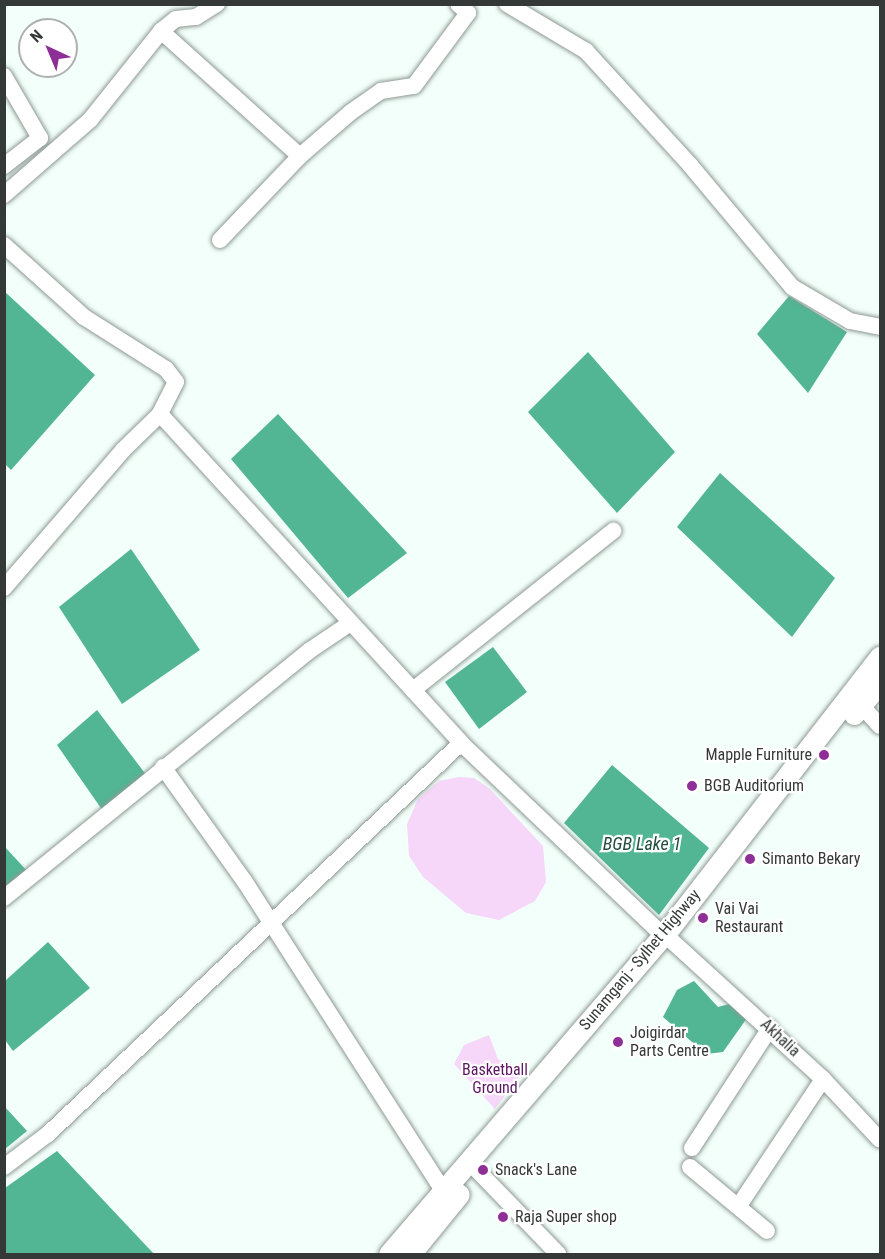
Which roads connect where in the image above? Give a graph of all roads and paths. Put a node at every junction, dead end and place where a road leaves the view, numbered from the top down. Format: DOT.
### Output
graph roads {
  1 [pos="217,4"];
  2 [pos="458,4"];
  3 [pos="507,4"];
  4 [pos="161,32"];
  5 [pos="4,76"];
  6 [pos="300,156"];
  7 [pos="4,166"];
  8 [pos="4,195"];
  9 [pos="220,240"];
  10 [pos="4,245"];
  11 [pos="880,327"];
  12 [pos="160,414"];
  13 [pos="613,531"];
  14 [pos="4,588"];
  15 [pos="349,624"];
  16 [pos="880,657"];
  17 [pos="880,682"];
  18 [pos="412,690"];
  19 [pos="861,705"];
  20 [pos="880,726"];
  21 [pos="461,743"];
  22 [pos="162,767"];
  23 [pos="4,898"];
  24 [pos="270,921"];
  25 [pos="668,939"];
  26 [pos="770,1028"];
  27 [pos="823,1079"];
  28 [pos="880,1140"];
  29 [pos="692,1148"];
  30 [pos="4,1167"];
  31 [pos="690,1167"];
  32 [pos="477,1170"];
  33 [pos="443,1191"];
  34 [pos="740,1204"];
  35 [pos="767,1231"];
  36 [pos="389,1254"];
  37 [pos="410,1254"];
  38 [pos="558,1254"];
  1 -- 4 [label="street"];
  2 -- 6 [label="street"];
  3 -- 11 [label="street"];
  4 -- 6 [label="street"];
  4 -- 8 [label="street"];
  5 -- 7 [label="street"];
  6 -- 9 [label="street"];
  10 -- 12 [label="street"];
  12 -- 14 [label="street"];
  12 -- 15 [label="street, Akhalia"];
  13 -- 18 [label="street"];
  15 -- 18 [label="street, Akhalia"];
  15 -- 22 [label="street"];
  16 -- 25 [label="main road, Sunamganj - Sylhet Highway"];
  17 -- 19 [label="main road, Sunamganj - Sylhet Highway"];
  18 -- 21 [label="street, Akhalia"];
  19 -- 20 [label="street"];
  19 -- 25 [label="main road, Sunamganj - Sylhet Highway"];
  21 -- 24 [label="street"];
  21 -- 25 [label="street, Akhalia"];
  22 -- 23 [label="street"];
  22 -- 24 [label="street"];
  24 -- 30 [label="street"];
  24 -- 33 [label="street"];
  25 -- 26 [label="street, Akhalia"];
  25 -- 32 [label="main road, Sunamganj - Sylhet Highway"];
  25 -- 33 [label="main road, Sunamganj - Sylhet Highway"];
  26 -- 27 [label="street, Akhalia"];
  26 -- 29 [label="street"];
  27 -- 28 [label="street, Akhalia"];
  27 -- 34 [label="street"];
  31 -- 34 [label="street"];
  32 -- 37 [label="main road, Sunamganj - Sylhet Highway"];
  32 -- 38 [label="street"];
  33 -- 36 [label="main road, Sunamganj - Sylhet Highway"];
  34 -- 35 [label="street"];
}
